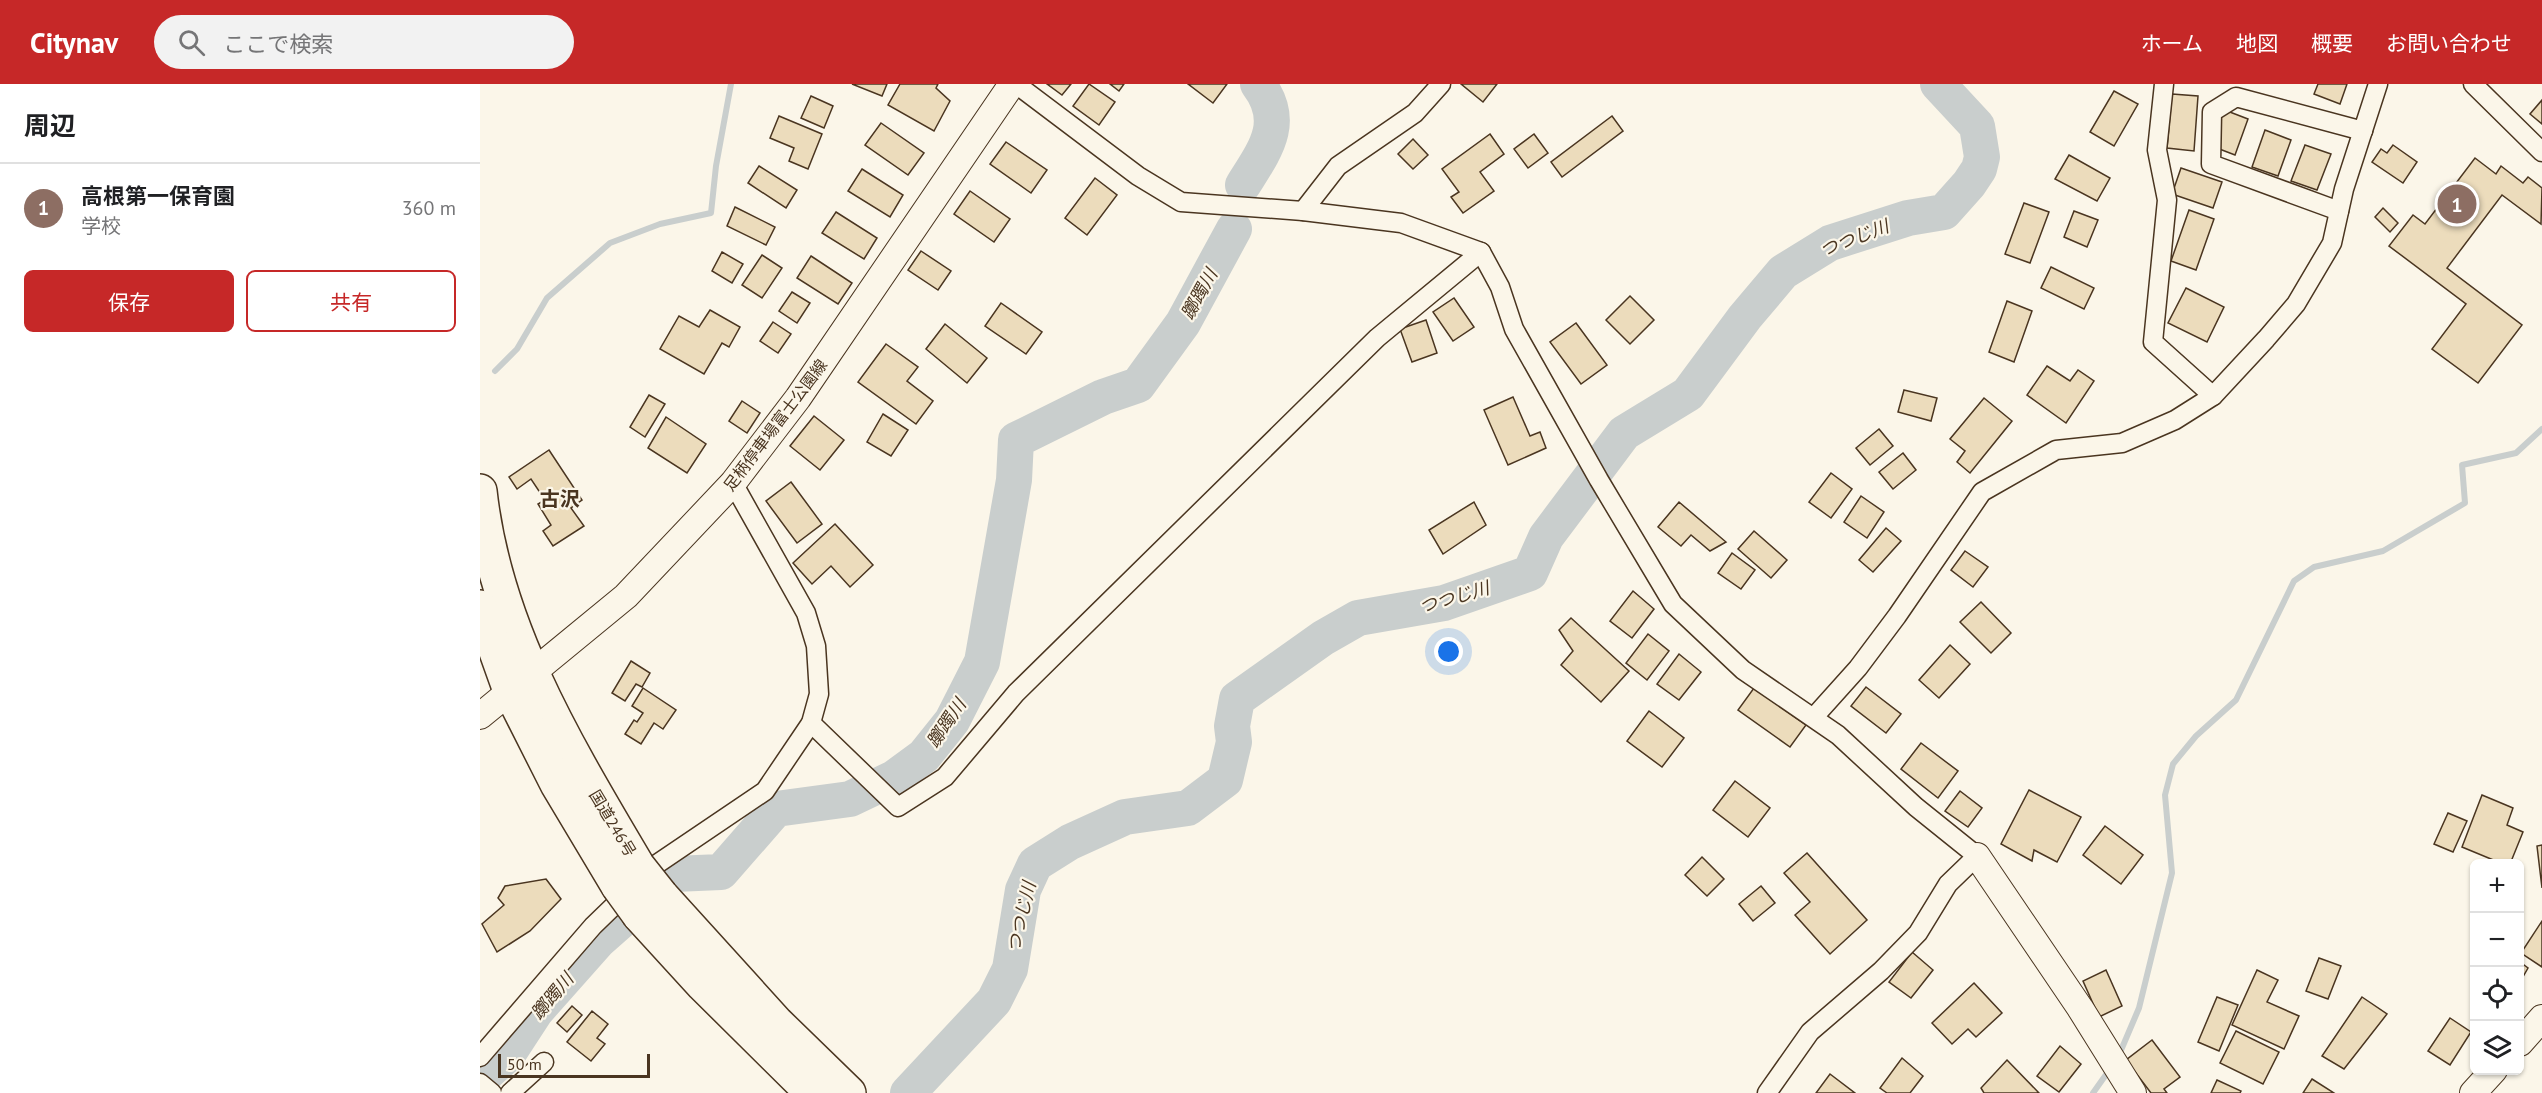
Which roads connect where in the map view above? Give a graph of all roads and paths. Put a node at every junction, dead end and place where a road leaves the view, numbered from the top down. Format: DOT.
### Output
graph roads {
  1 [pos="1014,84"];
  2 [pos="1442,84"];
  3 [pos="2164,84"];
  4 [pos="2378,84"];
  5 [pos="2473,84"];
  6 [pos="2363,131"];
  7 [pos="2542,152"];
  8 [pos="1304,211"];
  9 [pos="2339,211"];
  10 [pos="1481,252"];
  11 [pos="2213,396"];
  12 [pos="733,483"];
  13 [pos="480,491"];
  14 [pos="480,607"];
  15 [pos="521,683"];
  16 [pos="480,716"];
  17 [pos="1814,717"];
  18 [pos="811,723"];
  19 [pos="1977,856"];
  20 [pos="650,905"];
  21 [pos="2542,1018"];
  22 [pos="2524,1038"];
  23 [pos="480,1057"];
  24 [pos="544,1062"];
  25 [pos="2490,1075"];
  26 [pos="480,1083"];
  27 [pos="492,1093"];
  28 [pos="510,1093"];
  29 [pos="812,1093"];
  30 [pos="849,1093"];
  31 [pos="1767,1093"];
  32 [pos="2133,1093"];
  33 [pos="2473,1093"];
  1 -- 8 [label="street"];
  1 -- 12 [label="main road, 足柄停車場富士公園線"];
  2 -- 8 [label="street"];
  3 -- 11 [label="street"];
  4 -- 6 [label="street"];
  5 -- 7 [label="street"];
  6 -- 9 [label="street"];
  6 -- 9 [label="street"];
  8 -- 10 [label="street"];
  9 -- 11 [label="street"];
  10 -- 17 [label="street"];
  10 -- 18 [label="street"];
  11 -- 17 [label="street"];
  12 -- 15 [label="main road, 足柄停車場富士公園線"];
  12 -- 18 [label="street"];
  13 -- 15 [label="highway, 国道246号"];
  14 -- 15 [label="highway, 国道246号"];
  15 -- 16 [label="main road, 足柄停車場富士公園線"];
  15 -- 20 [label="highway, 国道246号, bridge"];
  17 -- 19 [label="street"];
  18 -- 23 [label="street"];
  19 -- 31 [label="street"];
  19 -- 32 [label="main road"];
  20 -- 29 [label="highway, 国道246号"];
  20 -- 30 [label="highway, 国道246号"];
  21 -- 22 [label="main road"];
  24 -- 28 [label="street"];
  25 -- 33 [label="main road"];
  26 -- 27 [label="street"];
}
